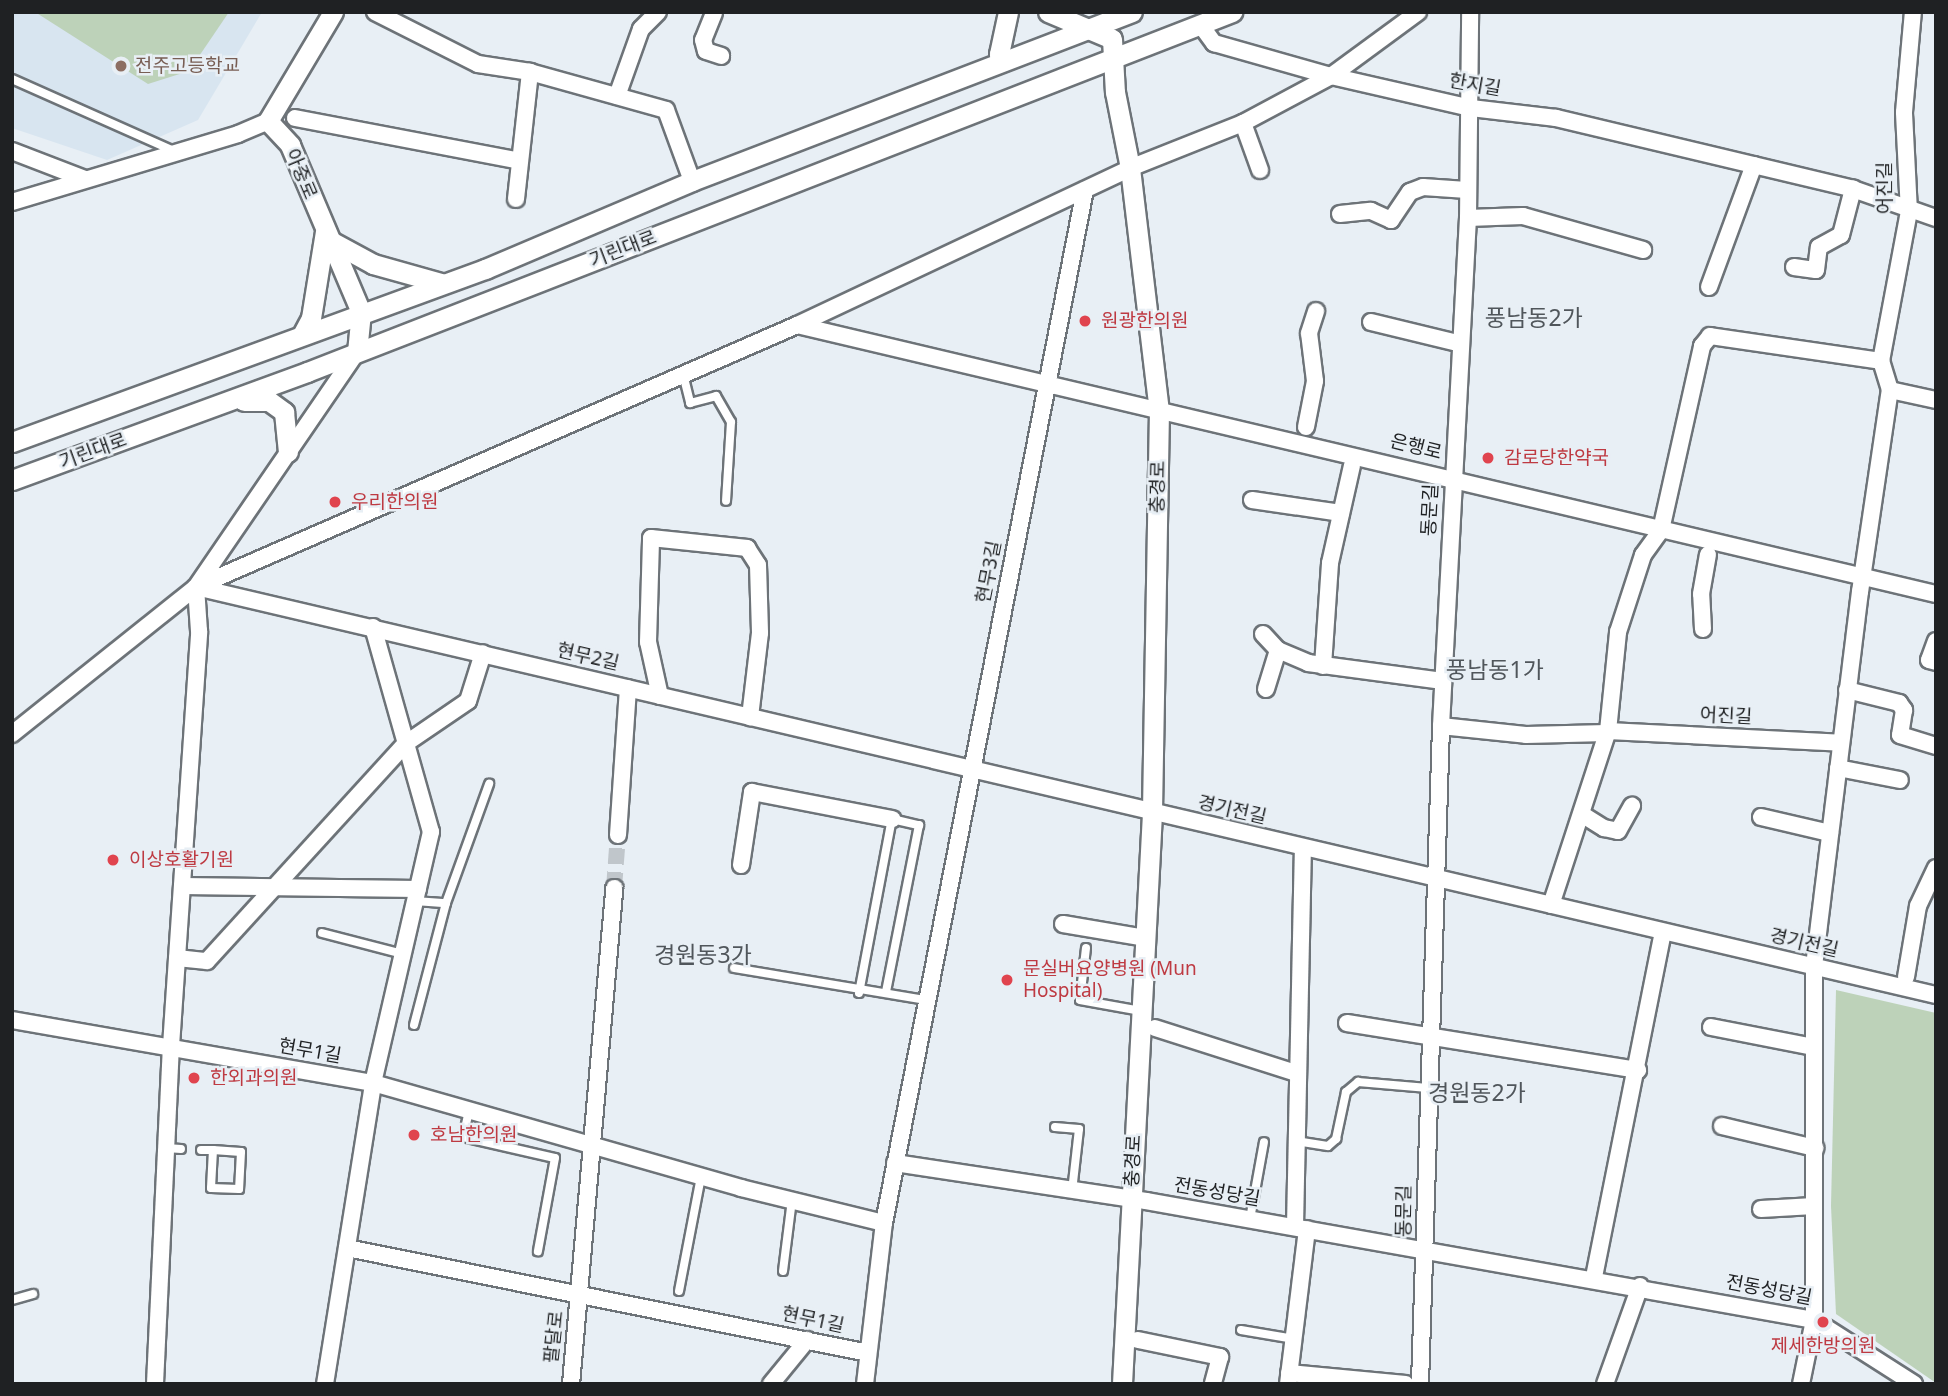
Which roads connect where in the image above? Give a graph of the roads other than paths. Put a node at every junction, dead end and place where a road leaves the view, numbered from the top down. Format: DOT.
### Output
graph roads {
  1 [pos="333,12"];
  2 [pos="375,12"];
  3 [pos="658,12"];
  4 [pos="714,12"];
  5 [pos="1008,12"];
  6 [pos="1048,12"];
  7 [pos="1232,12"];
  8 [pos="1418,12"];
  9 [pos="1470,12"];
  10 [pos="1913,12"];
  11 [pos="1123,14"];
  12 [pos="1199,24"];
  13 [pos="1092,28"];
  14 [pos="1112,38"];
  15 [pos="721,56"];
  16 [pos="1114,58"];
  17 [pos="1003,61"];
  18 [pos="530,72"];
  19 [pos="1331,76"];
  20 [pos="12,79"];
  21 [pos="617,96"];
  22 [pos="1471,108"];
  23 [pos="295,118"];
  24 [pos="268,121"];
  25 [pos="1243,123"];
  26 [pos="12,151"];
  27 [pos="176,152"];
  28 [pos="520,162"];
  29 [pos="1754,165"];
  30 [pos="1130,168"];
  31 [pos="1260,170"];
  32 [pos="85,178"];
  33 [pos="692,181"];
  34 [pos="1853,189"];
  35 [pos="1085,190"];
  36 [pos="1467,190"];
  37 [pos="516,199"];
  38 [pos="12,202"];
  39 [pos="1909,212"];
  40 [pos="1340,214"];
  41 [pos="1468,218"];
  42 [pos="1936,218"];
  43 [pos="327,236"];
  44 [pos="1643,250"];
  45 [pos="1794,267"];
  46 [pos="441,283"];
  47 [pos="1709,286"];
  48 [pos="1316,310"];
  49 [pos="361,312"];
  50 [pos="1371,322"];
  51 [pos="797,325"];
  52 [pos="302,335"];
  53 [pos="1458,342"];
  54 [pos="357,352"];
  55 [pos="1881,361"];
  56 [pos="682,374"];
  57 [pos="1049,383"];
  58 [pos="1890,390"];
  59 [pos="1936,400"];
  60 [pos="229,401"];
  61 [pos="1159,410"];
  62 [pos="1306,427"];
  63 [pos="12,442"];
  64 [pos="288,452"];
  65 [pos="1352,466"];
  66 [pos="1453,477"];
  67 [pos="12,480"];
  68 [pos="726,500"];
  69 [pos="1252,500"];
  70 [pos="1341,513"];
  71 [pos="1661,530"];
  72 [pos="1708,555"];
  73 [pos="1862,577"];
  74 [pos="196,587"];
  75 [pos="1936,594"];
  76 [pos="373,627"];
  77 [pos="1703,629"];
  78 [pos="1263,634"];
  79 [pos="1936,641"];
  80 [pos="1278,650"];
  81 [pos="483,653"];
  82 [pos="1936,662"];
  83 [pos="1323,666"];
  84 [pos="1443,681"];
  85 [pos="628,688"];
  86 [pos="1266,689"];
  87 [pos="1847,690"];
  88 [pos="660,696"];
  89 [pos="750,717"];
  90 [pos="1441,726"];
  91 [pos="1608,732"];
  92 [pos="12,734"];
  93 [pos="1841,743"];
  94 [pos="405,744"];
  95 [pos="1936,746"];
  96 [pos="1838,768"];
  97 [pos="970,770"];
  98 [pos="1900,780"];
  99 [pos="489,784"];
  100 [pos="1632,806"];
  101 [pos="1152,813"];
  102 [pos="1583,815"];
  103 [pos="1761,817"];
  104 [pos="892,819"];
  105 [pos="1830,833"];
  106 [pos="618,835"];
  107 [pos="1303,848"];
  108 [pos="741,865"];
  109 [pos="1936,868"];
  110 [pos="1435,879"];
  111 [pos="182,886"];
  112 [pos="275,887"];
  113 [pos="614,888"];
  114 [pos="416,895"];
  115 [pos="446,903"];
  116 [pos="1551,905"];
  117 [pos="1063,924"];
  118 [pos="1663,932"];
  119 [pos="322,933"];
  120 [pos="1145,939"];
  121 [pos="1086,948"];
  122 [pos="403,954"];
  123 [pos="177,958"];
  124 [pos="1814,967"];
  125 [pos="734,968"];
  126 [pos="1906,977"];
  127 [pos="886,991"];
  128 [pos="859,993"];
  129 [pos="1936,995"];
  130 [pos="925,1000"];
  131 [pos="1141,1011"];
  132 [pos="12,1020"];
  133 [pos="1347,1023"];
  134 [pos="414,1025"];
  135 [pos="1711,1027"];
  136 [pos="1155,1028"];
  137 [pos="1428,1039"];
  138 [pos="171,1046"];
  139 [pos="1814,1047"];
  140 [pos="1638,1070"];
  141 [pos="1296,1073"];
  142 [pos="373,1083"];
  143 [pos="1428,1088"];
  144 [pos="469,1111"];
  145 [pos="1722,1126"];
  146 [pos="1055,1127"];
  147 [pos="1296,1141"];
  148 [pos="1264,1142"];
  149 [pos="595,1148"];
  150 [pos="1815,1148"];
  151 [pos="201,1150"];
  152 [pos="213,1150"];
  153 [pos="895,1163"];
  154 [pos="701,1177"];
  155 [pos="1072,1191"];
  156 [pos="1132,1198"];
  157 [pos="792,1200"];
  158 [pos="1814,1206"];
  159 [pos="1761,1209"];
  160 [pos="1250,1219"];
  161 [pos="884,1223"];
  162 [pos="1301,1227"];
  163 [pos="347,1248"];
  164 [pos="1424,1249"];
  165 [pos="538,1251"];
  166 [pos="783,1271"];
  167 [pos="1594,1277"];
  168 [pos="1640,1286"];
  169 [pos="679,1291"];
  170 [pos="33,1294"];
  171 [pos="580,1295"];
  172 [pos="12,1300"];
  173 [pos="1814,1320"];
  174 [pos="1241,1330"];
  175 [pos="1138,1339"];
  176 [pos="1294,1339"];
  177 [pos="807,1340"];
  178 [pos="868,1353"];
  179 [pos="1289,1378"];
  180 [pos="1903,1383"];
  181 [pos="155,1384"];
  182 [pos="326,1384"];
  183 [pos="571,1384"];
  184 [pos="771,1384"];
  185 [pos="865,1384"];
  186 [pos="1122,1384"];
  187 [pos="1213,1384"];
  188 [pos="1405,1384"];
  189 [pos="1420,1384"];
  190 [pos="1605,1384"];
  191 [pos="1801,1384"];
  1 -- 24 [label="street"];
  2 -- 18 [label="street"];
  3 -- 21 [label="street"];
  4 -- 15 [label="street"];
  5 -- 17 [label="street"];
  6 -- 13 [label="street"];
  7 -- 12 [label="street, 기린대로"];
  8 -- 19 [label="street"];
  9 -- 22 [label="street, 동문길"];
  10 -- 39 [label="street, 어진길"];
  11 -- 13 [label="street, 기린대로"];
  11 -- 14 [label="street"];
  12 -- 16 [label="street, 기린대로"];
  12 -- 19 [label="street, 한지길"];
  13 -- 14 [label="street"];
  13 -- 17 [label="street, 기린대로"];
  14 -- 16 [label="street, 충경로"];
  16 -- 30 [label="street, 충경로"];
  16 -- 54 [label="street, 기린대로"];
  17 -- 33 [label="street, 기린대로"];
  18 -- 21 [label="street"];
  18 -- 28 [label="street"];
  19 -- 22 [label="street, 한지길"];
  19 -- 25 [label="street"];
  20 -- 27 [label="lane"];
  21 -- 33 [label="street"];
  22 -- 29 [label="street, 한지길"];
  22 -- 36 [label="street, 동문길"];
  23 -- 28 [label="street"];
  24 -- 27 [label="street"];
  24 -- 43 [label="street, 아중로"];
  25 -- 30 [label="street"];
  25 -- 31 [label="street"];
  26 -- 32 [label="street"];
  27 -- 32 [label="street"];
  28 -- 37 [label="street"];
  29 -- 34 [label="street, 한지길"];
  29 -- 47 [label="street"];
  30 -- 35 [label="street"];
  30 -- 61 [label="street, 충경로"];
  32 -- 38 [label="street"];
  33 -- 46 [label="street, 기린대로"];
  34 -- 39 [label="street, 한지길"];
  34 -- 45 [label="street"];
  35 -- 51 [label="street"];
  35 -- 57 [label="street, 현무3길"];
  36 -- 40 [label="street"];
  36 -- 41 [label="street, 동문길"];
  39 -- 42 [label="street, 한지길"];
  39 -- 55 [label="street, 어진길"];
  41 -- 44 [label="street"];
  41 -- 53 [label="street, 동문길"];
  43 -- 46 [label="street"];
  43 -- 49 [label="street, 아중로"];
  43 -- 52 [label="street"];
  46 -- 49 [label="street, 기린대로"];
  48 -- 62 [label="street"];
  49 -- 52 [label="street, 기린대로"];
  49 -- 54 [label="street, 아중로"];
  50 -- 53 [label="street"];
  51 -- 56 [label="street"];
  51 -- 57 [label="street"];
  52 -- 63 [label="street, 기린대로"];
  53 -- 66 [label="street, 동문길"];
  54 -- 60 [label="street, 기린대로"];
  54 -- 64 [label="street"];
  55 -- 58 [label="street, 어진길"];
  55 -- 71 [label="street"];
  56 -- 68 [label="lane"];
  56 -- 74 [label="street"];
  57 -- 61 [label="street"];
  57 -- 97 [label="street, 현무3길"];
  58 -- 59 [label="street"];
  58 -- 73 [label="street, 어진길"];
  60 -- 64 [label="street"];
  60 -- 67 [label="street, 기린대로"];
  61 -- 66 [label="street, 은행로"];
  61 -- 101 [label="street, 충경로"];
  64 -- 74 [label="street"];
  65 -- 70 [label="street"];
  66 -- 71 [label="street, 은행로"];
  66 -- 84 [label="street, 동문길"];
  69 -- 70 [label="street"];
  70 -- 83 [label="street"];
  71 -- 73 [label="street, 은행로"];
  71 -- 91 [label="street"];
  72 -- 77 [label="street"];
  73 -- 75 [label="street, 은행로"];
  73 -- 87 [label="street, 어진길"];
  74 -- 76 [label="street, 현무2길"];
  74 -- 92 [label="street"];
  74 -- 111 [label="street"];
  76 -- 81 [label="street, 현무2길"];
  76 -- 94 [label="street"];
  78 -- 80 [label="street"];
  79 -- 82 [label="street"];
  80 -- 83 [label="street"];
  80 -- 86 [label="street"];
  81 -- 85 [label="street, 현무2길"];
  81 -- 94 [label="street"];
  83 -- 84 [label="street"];
  84 -- 90 [label="street, 동문길"];
  85 -- 88 [label="street, 현무2길"];
  85 -- 106 [label="street"];
  87 -- 93 [label="street, 어진길"];
  87 -- 95 [label="street"];
  88 -- 89 [label="street, 현무2길"];
  88 -- 89 [label="street"];
  89 -- 97 [label="street, 현무2길"];
  90 -- 91 [label="street"];
  90 -- 110 [label="street, 동문길"];
  91 -- 93 [label="street, 어진길"];
  91 -- 102 [label="street"];
  93 -- 96 [label="street, 어진길"];
  94 -- 112 [label="street"];
  94 -- 114 [label="street"];
  96 -- 98 [label="street"];
  96 -- 105 [label="street, 어진길"];
  97 -- 101 [label="street, 현무2길"];
  97 -- 130 [label="street"];
  99 -- 115 [label="lane"];
  100 -- 102 [label="street"];
  101 -- 107 [label="street, 경기전길"];
  101 -- 120 [label="street, 충경로"];
  102 -- 116 [label="street"];
  103 -- 105 [label="street"];
  104 -- 108 [label="street"];
  104 -- 127 [label="lane"];
  104 -- 128 [label="lane"];
  105 -- 124 [label="street, 어진길"];
  107 -- 110 [label="street, 경기전길"];
  107 -- 141 [label="street"];
  109 -- 126 [label="street"];
  110 -- 116 [label="street, 경기전길"];
  110 -- 137 [label="street, 동문길"];
  111 -- 112 [label="street"];
  111 -- 123 [label="street"];
  112 -- 114 [label="street"];
  112 -- 123 [label="street"];
  113 -- 149 [label="street"];
  114 -- 115 [label="lane"];
  114 -- 122 [label="street"];
  115 -- 134 [label="lane"];
  116 -- 118 [label="street, 경기전길"];
  117 -- 120 [label="street"];
  118 -- 124 [label="street, 경기전길"];
  118 -- 140 [label="street"];
  119 -- 122 [label="lane"];
  120 -- 131 [label="street, 충경로"];
  121 -- 131 [label="lane"];
  122 -- 142 [label="street"];
  123 -- 138 [label="street"];
  124 -- 129 [label="street, 경기전길"];
  124 -- 139 [label="street, 어진길"];
  125 -- 128 [label="lane"];
  127 -- 128 [label="lane"];
  127 -- 130 [label="lane"];
  130 -- 153 [label="street, 현무1길"];
  131 -- 156 [label="street, 충경로"];
  132 -- 138 [label="street, 현무1길"];
  133 -- 137 [label="street"];
  135 -- 139 [label="street"];
  136 -- 141 [label="street"];
  137 -- 140 [label="street"];
  137 -- 143 [label="street, 동문길"];
  138 -- 142 [label="street, 현무1길"];
  138 -- 181 [label="street"];
  139 -- 150 [label="street, 어진길"];
  140 -- 167 [label="street"];
  141 -- 147 [label="street"];
  142 -- 144 [label="street, 현무1길"];
  142 -- 163 [label="street"];
  143 -- 147 [label="lane"];
  143 -- 164 [label="street, 동문길"];
  144 -- 149 [label="street, 현무1길"];
  144 -- 165 [label="lane"];
  145 -- 150 [label="street"];
  146 -- 155 [label="lane"];
  147 -- 162 [label="street"];
  148 -- 160 [label="lane"];
  149 -- 154 [label="street, 현무1길"];
  149 -- 171 [label="street"];
  150 -- 158 [label="street, 어진길"];
  151 -- 152 [label="lane"];
  152 -- 152 [label="lane"];
  153 -- 155 [label="street"];
  153 -- 161 [label="street, 현무1길"];
  154 -- 157 [label="street, 현무1길"];
  154 -- 169 [label="lane"];
  155 -- 156 [label="street"];
  156 -- 160 [label="street, 전동성당길"];
  156 -- 186 [label="street, 충경로"];
  157 -- 161 [label="street, 현무1길"];
  157 -- 166 [label="lane"];
  158 -- 159 [label="street"];
  158 -- 173 [label="street, 어진길"];
  160 -- 162 [label="street, 전동성당길"];
  161 -- 178 [label="street, 현무1길"];
  162 -- 164 [label="street, 전동성당길"];
  162 -- 176 [label="street"];
  163 -- 171 [label="street, 현무1길"];
  163 -- 182 [label="street"];
  164 -- 167 [label="street, 전동성당길"];
  164 -- 189 [label="street, 동문길"];
  167 -- 168 [label="street, 전동성당길"];
  168 -- 173 [label="street, 전동성당길"];
  168 -- 190 [label="street"];
  170 -- 172 [label="lane"];
  171 -- 177 [label="street, 현무1길"];
  171 -- 183 [label="street, 팔달로"];
  173 -- 180 [label="street, 전동성당길"];
  173 -- 191 [label="street, 어진길"];
  174 -- 176 [label="lane"];
  175 -- 187 [label="street"];
  176 -- 179 [label="street"];
  177 -- 178 [label="street, 현무1길"];
  177 -- 184 [label="street"];
  178 -- 185 [label="street"];
  179 -- 188 [label="street"];
}
